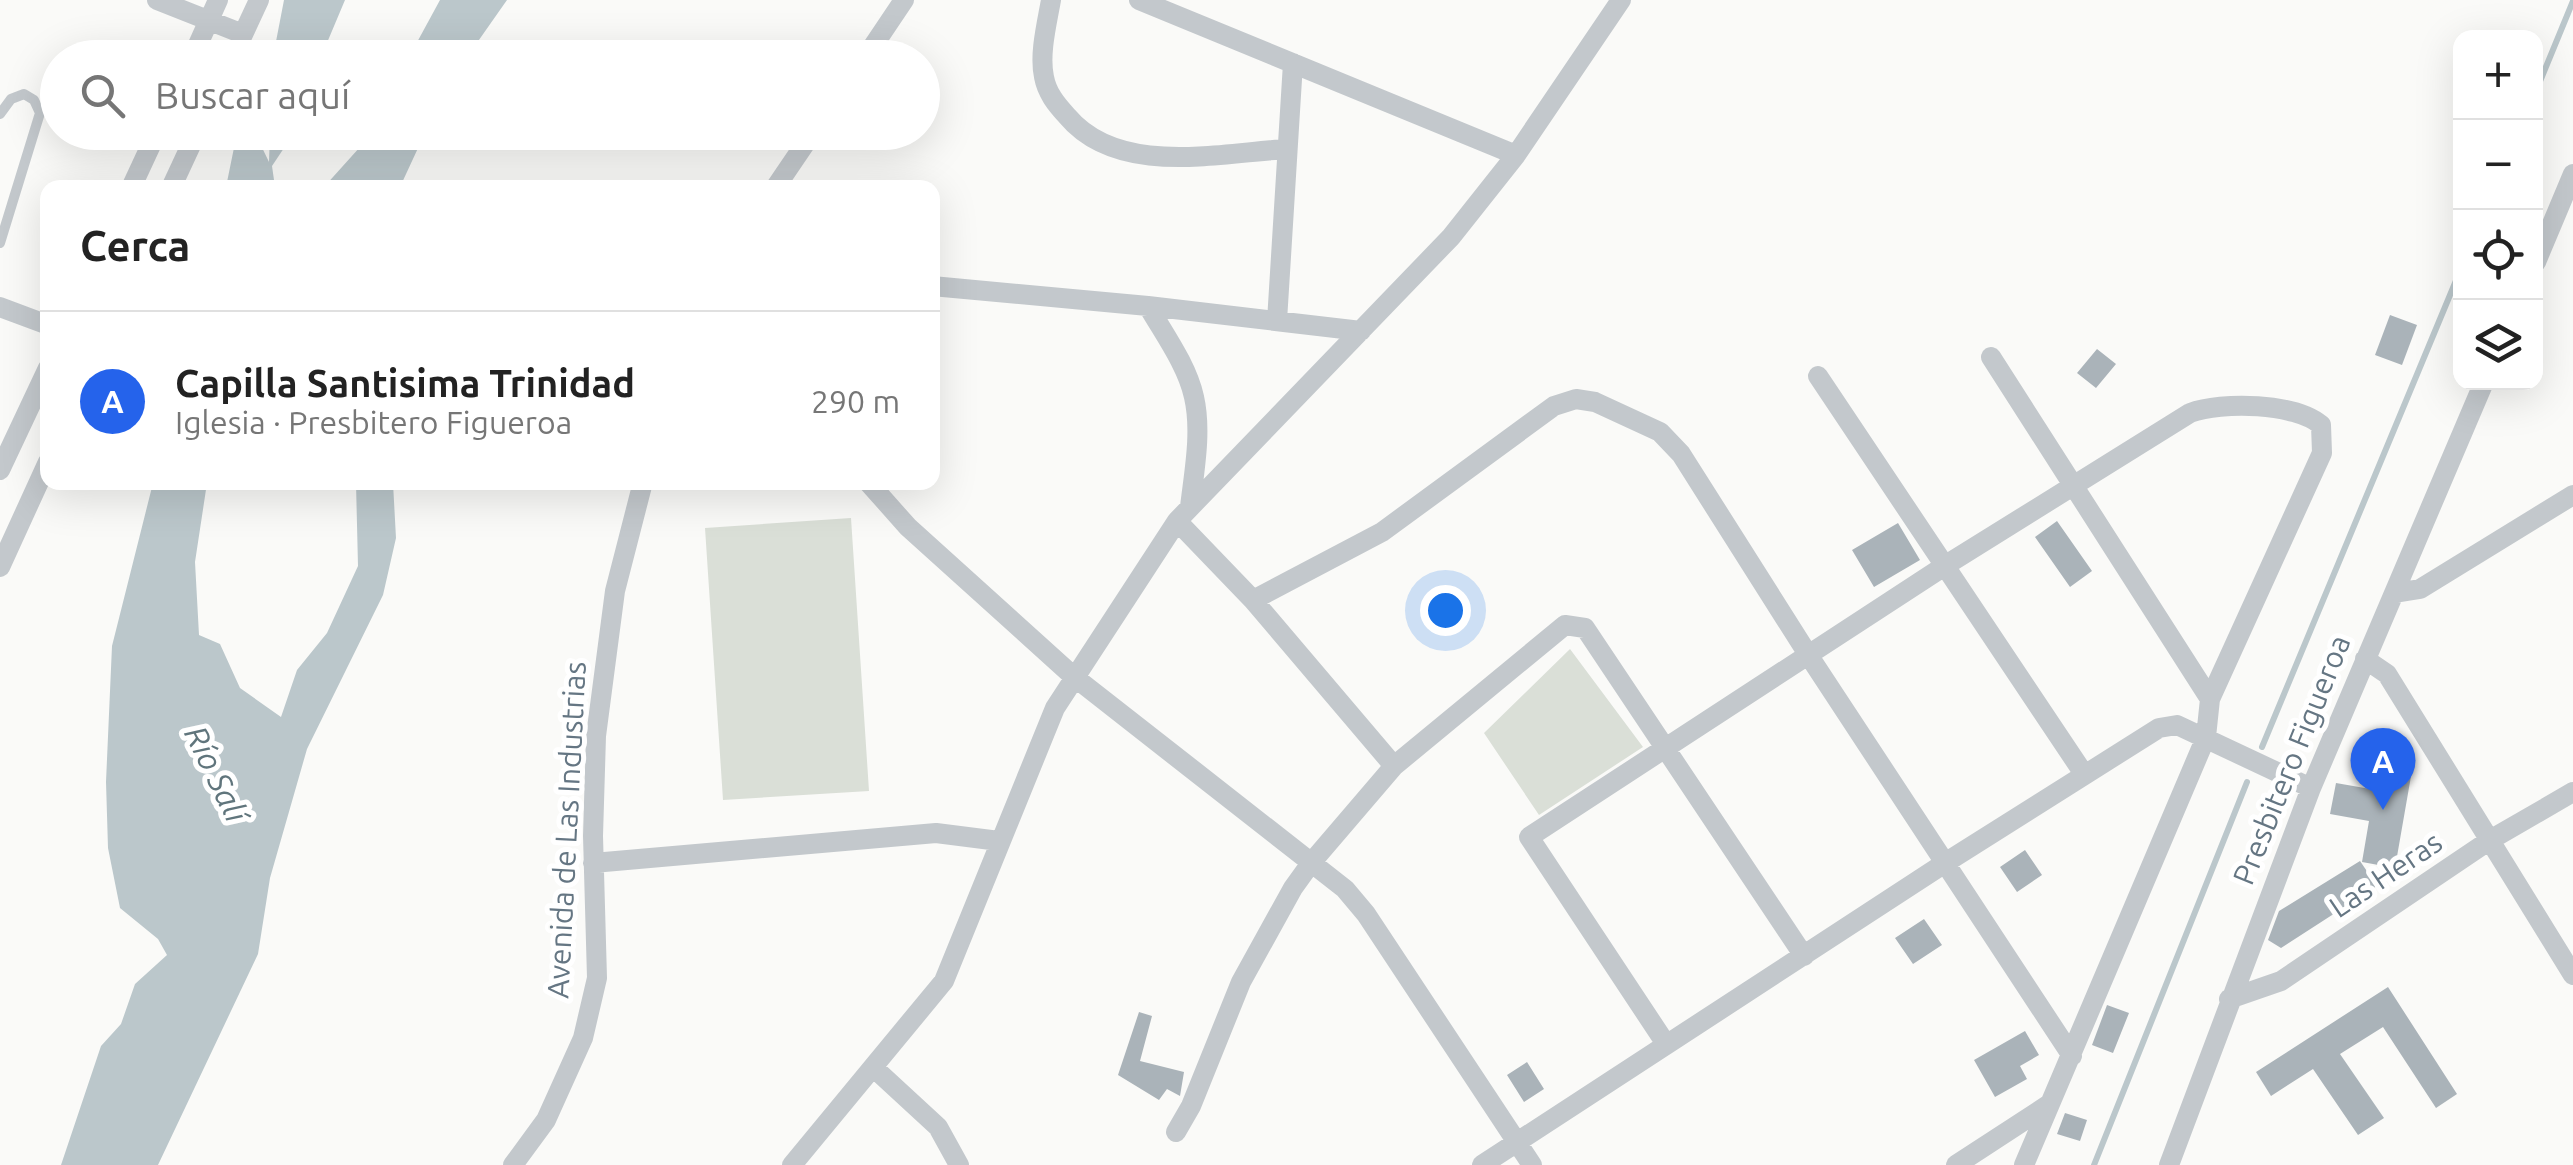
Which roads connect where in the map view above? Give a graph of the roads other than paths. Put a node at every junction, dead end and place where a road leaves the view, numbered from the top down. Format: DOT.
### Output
graph roads {
  1 [pos="157,0"];
  2 [pos="218,0"];
  3 [pos="259,0"];
  4 [pos="904,0"];
  5 [pos="1050,0"];
  6 [pos="1139,0"];
  7 [pos="1621,0"];
  8 [pos="208,22"];
  9 [pos="243,34"];
  10 [pos="200,40"];
  11 [pos="240,40"];
  12 [pos="877,40"];
  13 [pos="1293,63"];
  14 [pos="0,114"];
  15 [pos="1288,148"];
  16 [pos="149,150"];
  17 [pos="189,150"];
  18 [pos="801,150"];
  19 [pos="1516,155"];
  20 [pos="2573,174"];
  21 [pos="135,180"];
  22 [pos="176,180"];
  23 [pos="781,180"];
  24 [pos="2564,210"];
  25 [pos="0,243"];
  26 [pos="2543,249"];
  27 [pos="940,287"];
  28 [pos="1148,306"];
  29 [pos="0,307"];
  30 [pos="1276,320"];
  31 [pos="40,322"];
  32 [pos="1362,331"];
  33 [pos="1991,357"];
  34 [pos="1818,376"];
  35 [pos="40,385"];
  36 [pos="2481,390"];
  37 [pos="0,470"];
  38 [pos="40,480"];
  39 [pos="2072,487"];
  40 [pos="641,490"];
  41 [pos="875,490"];
  42 [pos="2573,496"];
  43 [pos="1183,514"];
  44 [pos="1946,565"];
  45 [pos="0,567"];
  46 [pos="2394,593"];
  47 [pos="1253,600"];
  48 [pos="1809,656"];
  49 [pos="2365,659"];
  50 [pos="1073,676"];
  51 [pos="2210,699"];
  52 [pos="2206,737"];
  53 [pos="1665,749"];
  54 [pos="1394,766"];
  55 [pos="2084,774"];
  56 [pos="2310,788"];
  57 [pos="2573,792"];
  58 [pos="999,840"];
  59 [pos="2490,840"];
  60 [pos="594,862"];
  61 [pos="1312,863"];
  62 [pos="1946,863"];
  63 [pos="1804,956"];
  64 [pos="2573,975"];
  65 [pos="2229,999"];
  66 [pos="1666,1044"];
  67 [pos="2072,1056"];
  68 [pos="874,1068"];
  69 [pos="2048,1106"];
  70 [pos="1176,1132"];
  71 [pos="1518,1142"];
  72 [pos="513,1165"];
  73 [pos="792,1165"];
  74 [pos="959,1165"];
  75 [pos="1482,1165"];
  76 [pos="1532,1165"];
  77 [pos="1956,1165"];
  78 [pos="2024,1165"];
  79 [pos="2169,1165"];
  1 -- 8 [label="street"];
  2 -- 8 [label="street"];
  3 -- 9 [label="street"];
  4 -- 12 [label="street"];
  5 -- 15 [label="street"];
  6 -- 13 [label="street"];
  7 -- 19 [label="street"];
  8 -- 9 [label="street"];
  8 -- 10 [label="street"];
  9 -- 11 [label="street"];
  13 -- 15 [label="street"];
  13 -- 19 [label="street"];
  14 -- 25 [label="lane"];
  15 -- 30 [label="street"];
  16 -- 21 [label="street"];
  17 -- 22 [label="street"];
  18 -- 23 [label="street"];
  19 -- 32 [label="street"];
  20 -- 24 [label="street"];
  24 -- 26 [label="street"];
  27 -- 28 [label="street"];
  28 -- 30 [label="street"];
  28 -- 43 [label="street"];
  29 -- 31 [label="street"];
  30 -- 32 [label="street"];
  32 -- 43 [label="street"];
  33 -- 39 [label="street"];
  34 -- 44 [label="street"];
  35 -- 37 [label="street"];
  36 -- 46 [label="street, Presbitero Figueroa"];
  38 -- 45 [label="street"];
  39 -- 44 [label="street"];
  39 -- 51 [label="street"];
  39 -- 51 [label="street"];
  40 -- 60 [label="street, Avenida de Las Industrias"];
  41 -- 50 [label="street"];
  42 -- 46 [label="street"];
  43 -- 47 [label="street"];
  43 -- 50 [label="street"];
  44 -- 48 [label="street"];
  44 -- 55 [label="street"];
  46 -- 49 [label="street, Presbitero Figueroa"];
  47 -- 48 [label="street"];
  47 -- 54 [label="street"];
  48 -- 53 [label="street"];
  48 -- 62 [label="street"];
  49 -- 56 [label="street, Presbitero Figueroa"];
  49 -- 59 [label="street"];
  50 -- 58 [label="street"];
  50 -- 61 [label="street"];
  51 -- 52 [label="street"];
  52 -- 55 [label="street"];
  52 -- 56 [label="street"];
  52 -- 67 [label="street"];
  53 -- 54 [label="street"];
  53 -- 63 [label="street"];
  53 -- 66 [label="street"];
  54 -- 61 [label="street"];
  55 -- 62 [label="street"];
  56 -- 65 [label="street, Presbitero Figueroa"];
  57 -- 59 [label="street, Las Heras"];
  58 -- 60 [label="street"];
  58 -- 68 [label="street"];
  59 -- 64 [label="street"];
  59 -- 65 [label="street, Las Heras"];
  60 -- 72 [label="street, Avenida de Las Industrias"];
  61 -- 70 [label="street"];
  61 -- 71 [label="street"];
  62 -- 63 [label="street"];
  62 -- 67 [label="street"];
  63 -- 66 [label="street"];
  65 -- 79 [label="street, Presbitero Figueroa"];
  66 -- 71 [label="street"];
  67 -- 69 [label="street"];
  68 -- 73 [label="street"];
  68 -- 74 [label="street"];
  69 -- 77 [label="street"];
  69 -- 78 [label="street"];
  71 -- 75 [label="street"];
  71 -- 76 [label="street"];
}
